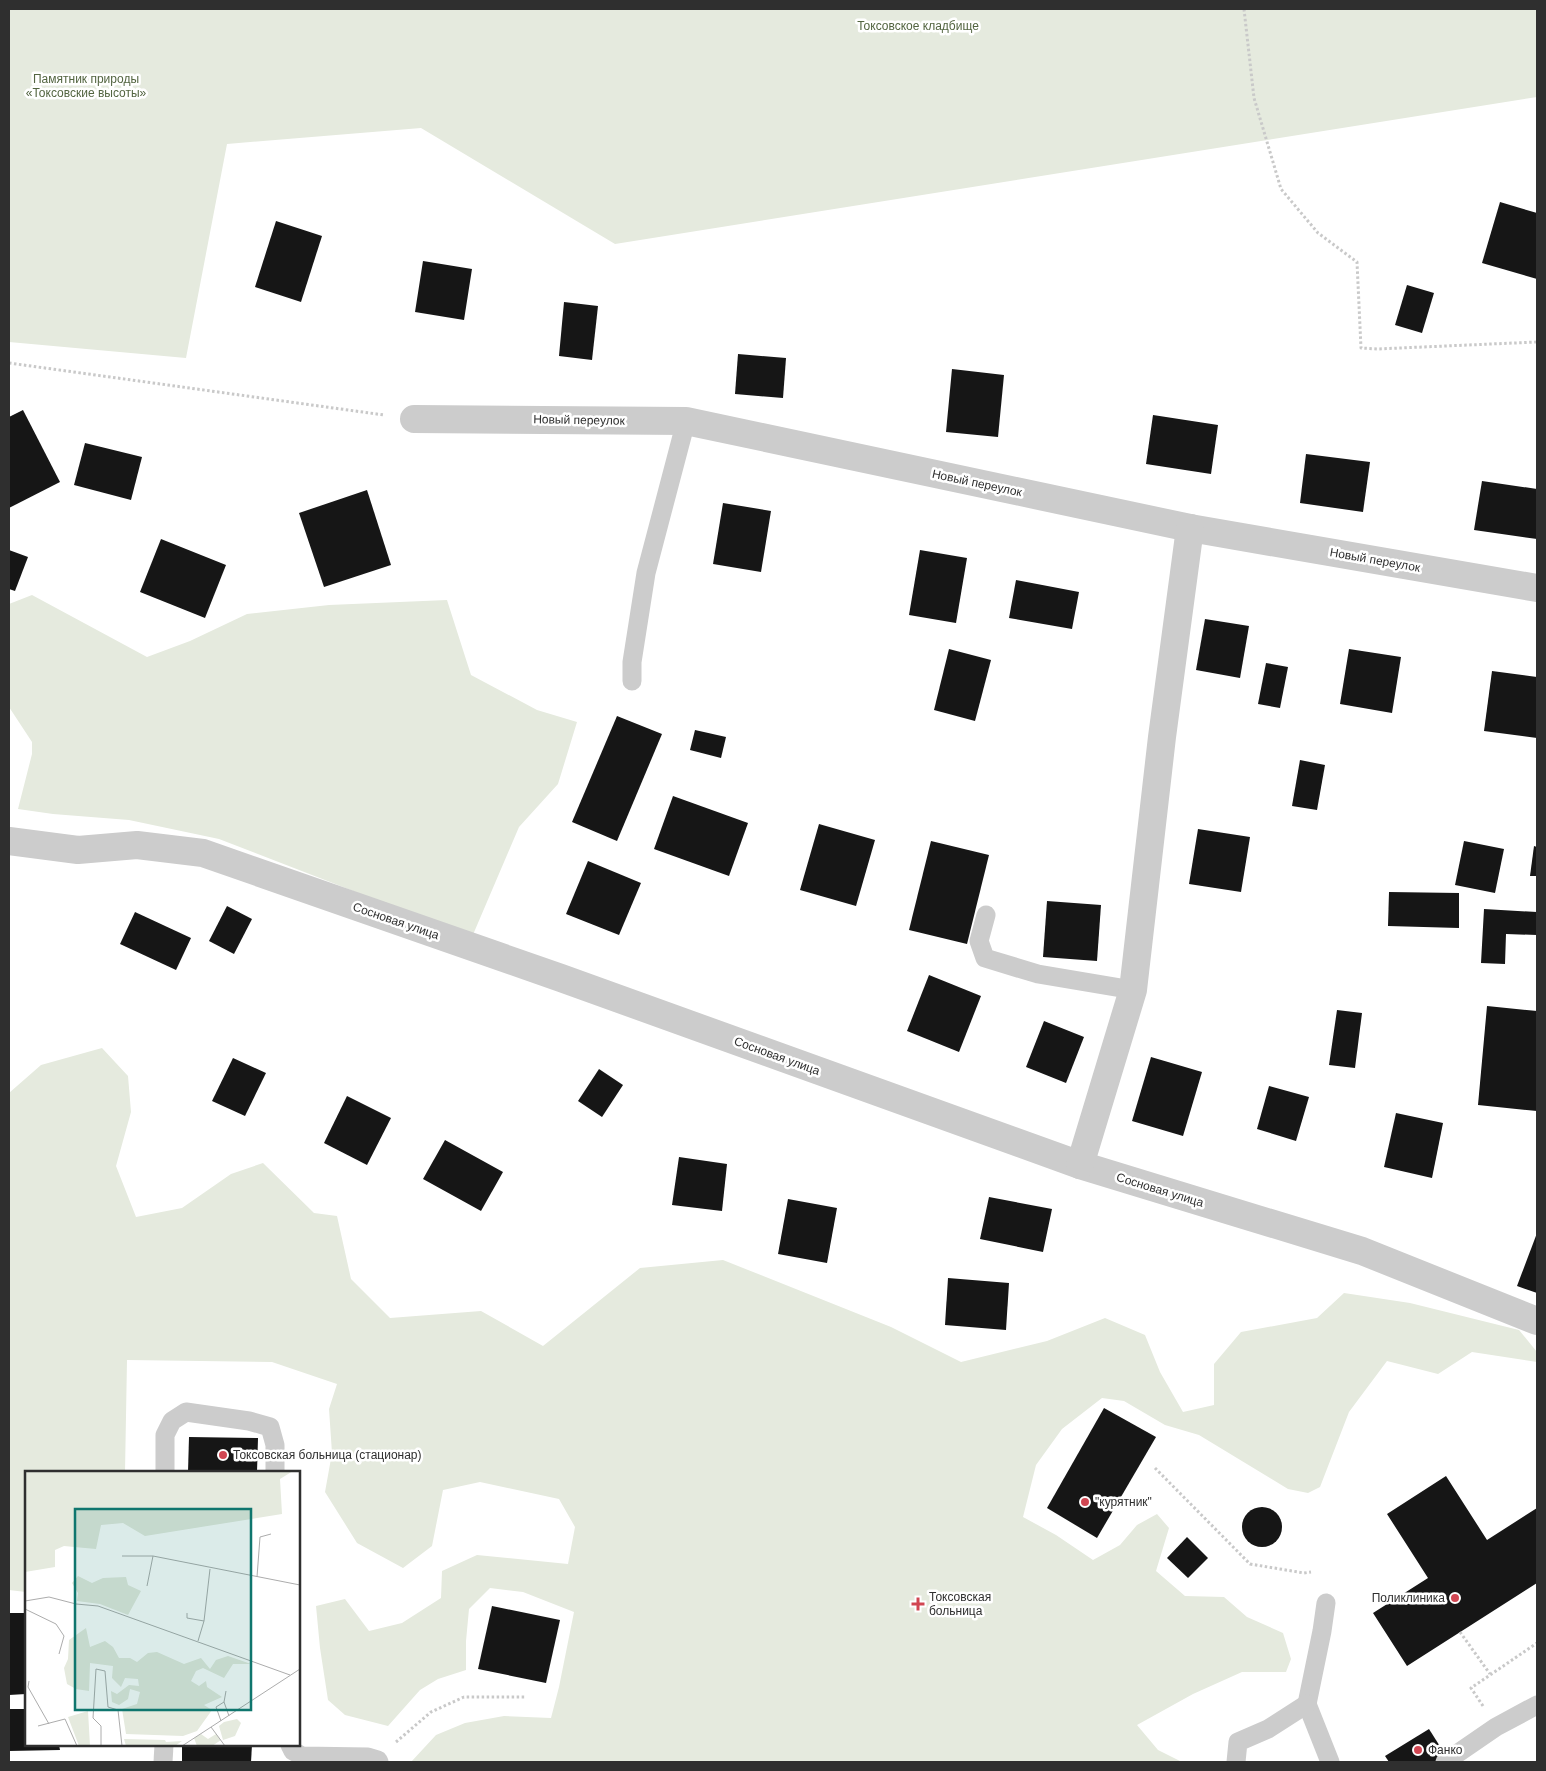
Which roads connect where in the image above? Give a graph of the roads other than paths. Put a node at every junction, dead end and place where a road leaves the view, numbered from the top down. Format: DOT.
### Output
graph roads {
  1 [pos="414,419"];
  2 [pos="686,422"];
  3 [pos="1190,528"];
  4 [pos="1537,588"];
  5 [pos="632,681"];
  6 [pos="9,841"];
  7 [pos="986,915"];
  8 [pos="1133,990"];
  9 [pos="1080,1165"];
  10 [pos="1537,1321"];
  11 [pos="165,1471"];
  12 [pos="276,1471"];
  13 [pos="1326,1603"];
  14 [pos="1307,1704"];
  15 [pos="1537,1705"];
  16 [pos="164,1746"];
  17 [pos="291,1746"];
  18 [pos="378,1761"];
  19 [pos="163,1762"];
  20 [pos="1236,1762"];
  21 [pos="1330,1762"];
  22 [pos="1445,1762"];
  1 -- 2 [label="street, Новый переулок"];
  2 -- 3 [label="street, Новый переулок"];
  2 -- 5 [label="lane"];
  3 -- 4 [label="street, Новый переулок"];
  3 -- 8 [label="street"];
  6 -- 9 [label="street, Сосновая улица"];
  7 -- 8 [label="lane"];
  8 -- 9 [label="street"];
  9 -- 10 [label="street, Сосновая улица"];
  11 -- 12 [label="lane"];
  13 -- 14 [label="lane"];
  14 -- 20 [label="lane"];
  14 -- 21 [label="lane"];
  15 -- 22 [label="lane"];
  16 -- 19 [label="lane"];
  17 -- 18 [label="lane"];
}
